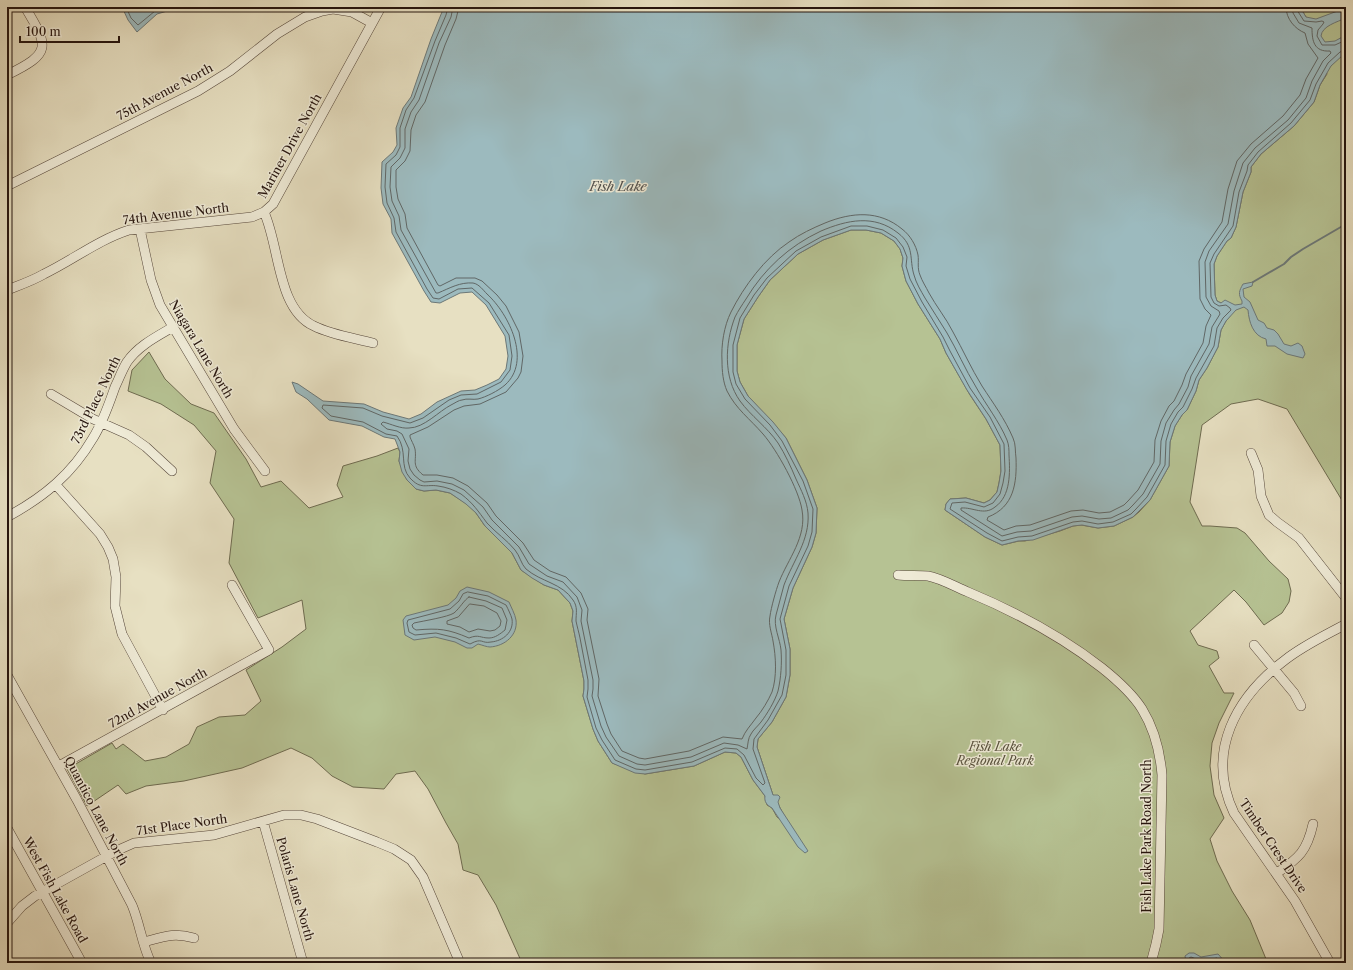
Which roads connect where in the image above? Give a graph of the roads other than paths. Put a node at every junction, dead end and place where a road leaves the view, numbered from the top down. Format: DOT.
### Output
graph roads {
  1 [pos="25,7"];
  2 [pos="381,7"];
  3 [pos="372,23"];
  4 [pos="7,75"];
  5 [pos="7,186"];
  6 [pos="264,212"];
  7 [pos="140,229"];
  8 [pos="7,290"];
  9 [pos="173,327"];
  10 [pos="373,344"];
  11 [pos="51,394"];
  12 [pos="101,422"];
  13 [pos="1251,453"];
  14 [pos="172,471"];
  15 [pos="265,471"];
  16 [pos="56,485"];
  17 [pos="7,517"];
  18 [pos="898,575"];
  19 [pos="232,585"];
  20 [pos="1346,598"];
  21 [pos="1346,624"];
  22 [pos="1254,645"];
  23 [pos="1274,669"];
  24 [pos="7,675"];
  25 [pos="1301,706"];
  26 [pos="162,710"];
  27 [pos="59,766"];
  28 [pos="263,821"];
  29 [pos="1313,824"];
  30 [pos="7,828"];
  31 [pos="107,856"];
  32 [pos="1277,873"];
  33 [pos="42,892"];
  34 [pos="7,923"];
  35 [pos="194,938"];
  36 [pos="144,942"];
  37 [pos="82,963"];
  38 [pos="151,963"];
  39 [pos="303,963"];
  40 [pos="460,963"];
  41 [pos="1151,963"];
  42 [pos="1330,963"];
  1 -- 4 [label="street"];
  2 -- 3 [label="street, Mariner Drive North"];
  3 -- 5 [label="street, 75th Avenue North"];
  3 -- 6 [label="street, Mariner Drive North"];
  6 -- 7 [label="street, 74th Avenue North"];
  6 -- 10 [label="street, Mariner Drive North"];
  7 -- 8 [label="street, 74th Avenue North"];
  7 -- 9 [label="street, Niagara Lane North"];
  9 -- 12 [label="street, 73rd Place North"];
  9 -- 15 [label="street, Niagara Lane North"];
  11 -- 12 [label="street"];
  12 -- 14 [label="street"];
  12 -- 16 [label="street, 73rd Place North"];
  13 -- 20 [label="street"];
  16 -- 17 [label="street, 73rd Place North"];
  16 -- 26 [label="street"];
  18 -- 41 [label="street, Fish Lake Park Road North"];
  19 -- 26 [label="street, 72nd Avenue North"];
  21 -- 23 [label="street, Timber Crest Drive"];
  22 -- 23 [label="street"];
  23 -- 25 [label="street"];
  23 -- 32 [label="street, Timber Crest Drive"];
  24 -- 27 [label="street, Quantico Lane North"];
  26 -- 27 [label="street, 72nd Avenue North"];
  27 -- 31 [label="street, Quantico Lane North"];
  28 -- 31 [label="street, 71st Place North"];
  28 -- 39 [label="street, Polaris Lane North"];
  28 -- 40 [label="street, 71st Place North"];
  29 -- 32 [label="street"];
  30 -- 33 [label="street, West Fish Lake Road"];
  31 -- 33 [label="street, 71st Place North"];
  31 -- 36 [label="street, Quantico Lane North"];
  32 -- 42 [label="street, Timber Crest Drive"];
  33 -- 34 [label="street, 71st Place North"];
  33 -- 37 [label="street, West Fish Lake Road"];
  35 -- 36 [label="street"];
  36 -- 38 [label="street, Quantico Lane North"];
}
